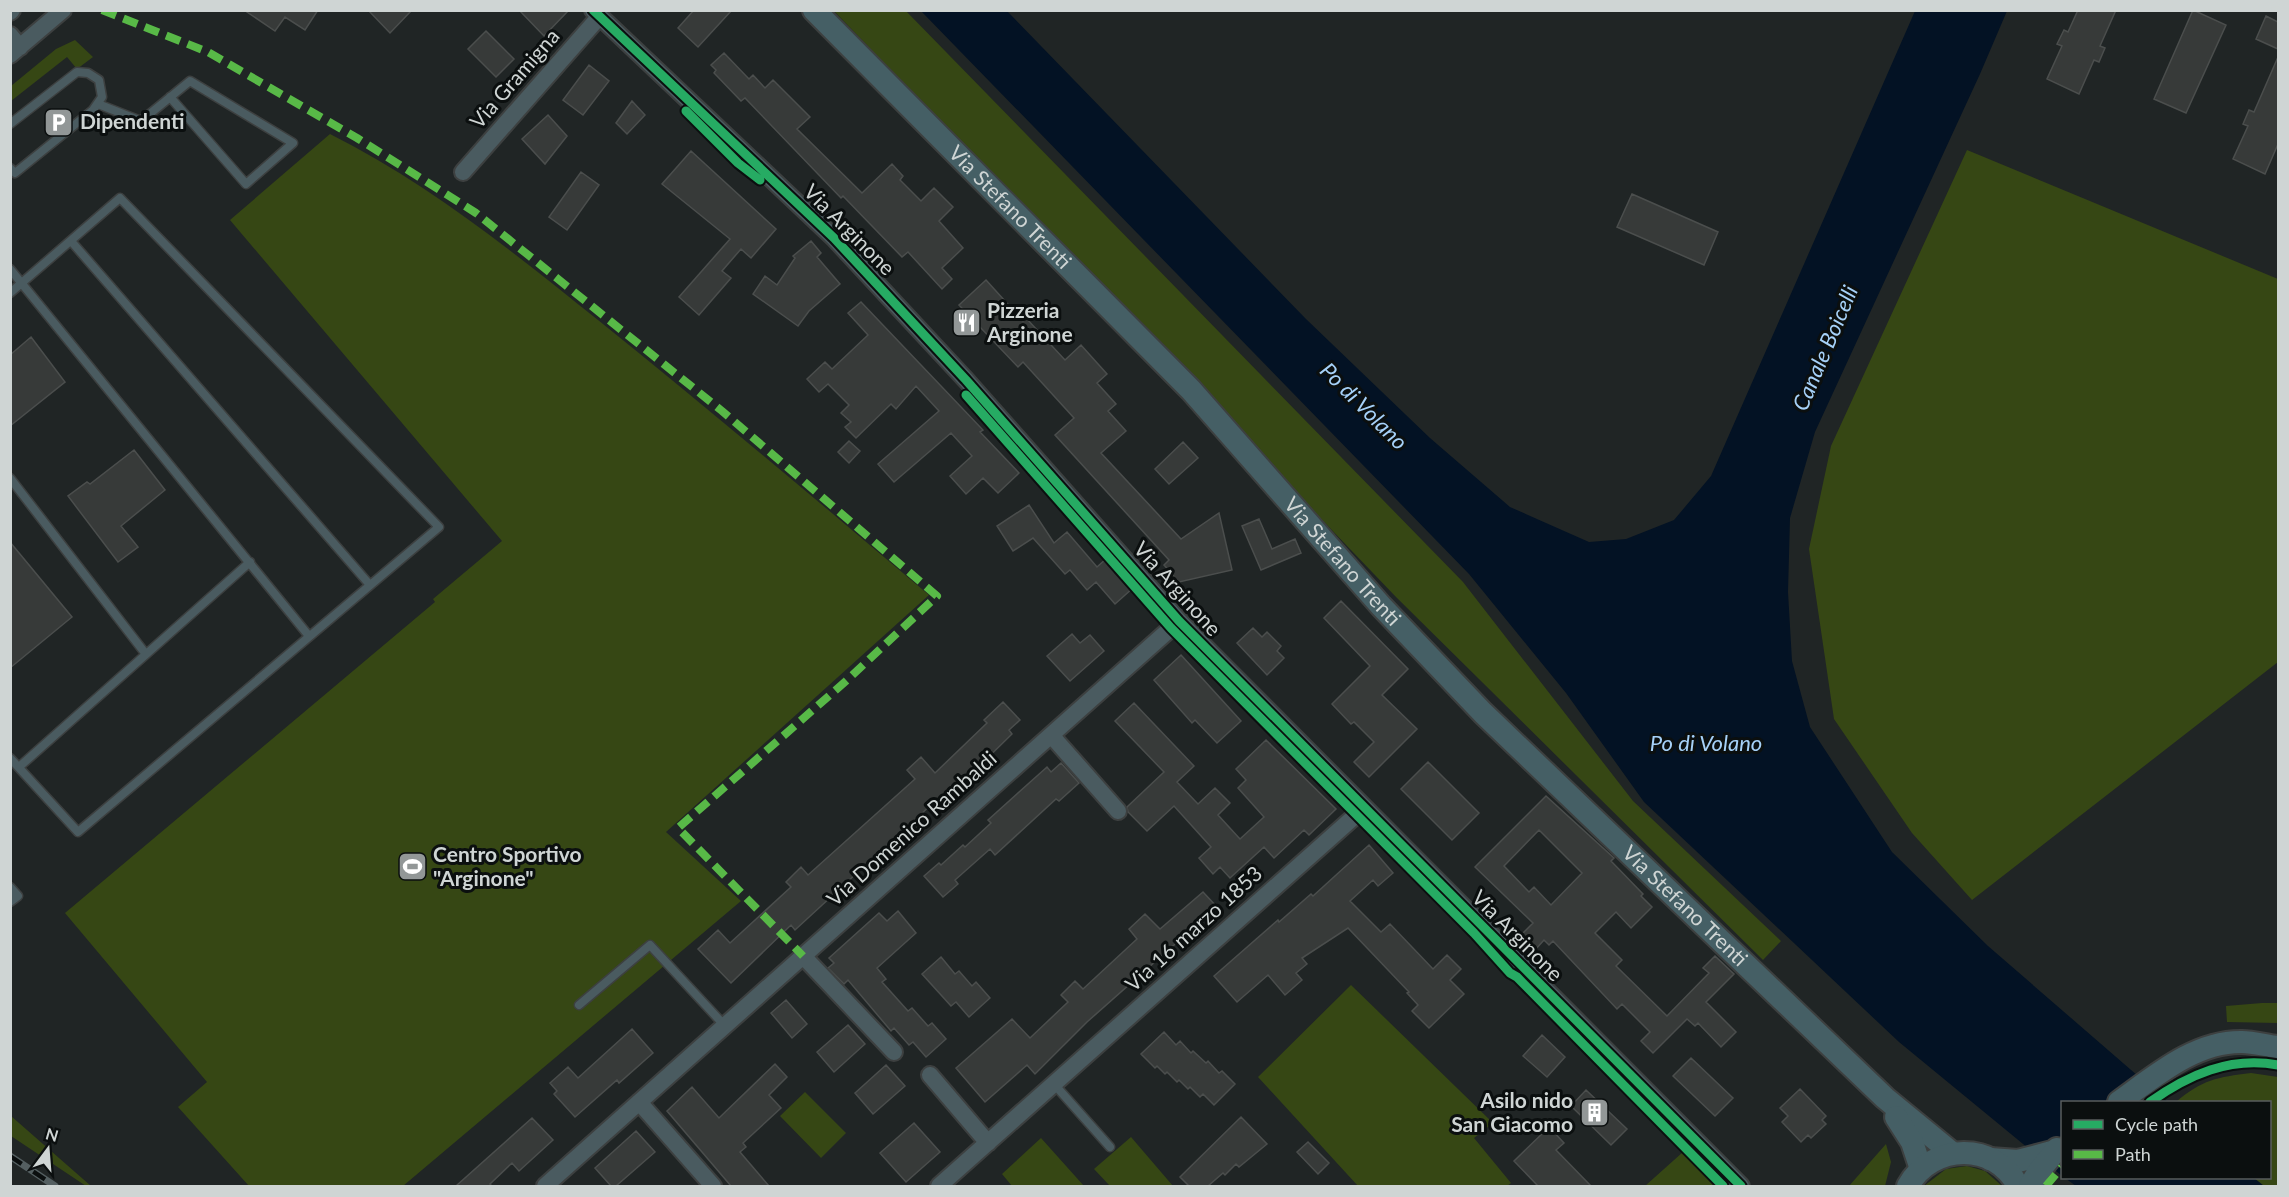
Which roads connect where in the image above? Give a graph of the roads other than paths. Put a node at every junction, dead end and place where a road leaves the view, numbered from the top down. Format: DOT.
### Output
graph roads {
  1 [pos="63,10"];
  2 [pos="814,10"];
  3 [pos="596,14"];
  4 [pos="14,46"];
  5 [pos="170,97"];
  6 [pos="98,104"];
  7 [pos="10,124"];
  8 [pos="10,168"];
  9 [pos="463,172"];
  10 [pos="71,241"];
  11 [pos="10,269"];
  12 [pos="22,283"];
  13 [pos="10,293"];
  14 [pos="10,478"];
  15 [pos="250,562"];
  16 [pos="370,585"];
  17 [pos="1179,621"];
  18 [pos="309,636"];
  19 [pos="145,653"];
  20 [pos="1051,735"];
  21 [pos="10,758"];
  22 [pos="19,767"];
  23 [pos="1364,808"];
  24 [pos="1118,811"];
  25 [pos="10,887"];
  26 [pos="10,902"];
  27 [pos="803,956"];
  28 [pos="579,1005"];
  29 [pos="724,1026"];
  30 [pos="2278,1047"];
  31 [pos="894,1052"];
  32 [pos="930,1075"];
  33 [pos="1054,1084"];
  34 [pos="1884,1098"];
  35 [pos="2121,1101"];
  36 [pos="639,1102"];
  37 [pos="988,1143"];
  38 [pos="1110,1147"];
  39 [pos="2057,1148"];
  40 [pos="1952,1153"];
  41 [pos="1990,1159"];
  42 [pos="1915,1178"];
  43 [pos="544,1186"];
  44 [pos="713,1186"];
  45 [pos="939,1186"];
  46 [pos="1741,1186"];
  47 [pos="2018,1186"];
  48 [pos="2030,1186"];
  1 -- 4 [label="street"];
  2 -- 34 [label="main road, Via Stefano Trenti"];
  3 -- 9 [label="street, Via Gramigna"];
  3 -- 17 [label="street, Via Arginone"];
  5 -- 5 [label="lane"];
  5 -- 6 [label="lane"];
  6 -- 7 [label="lane"];
  6 -- 8 [label="lane"];
  10 -- 12 [label="lane"];
  10 -- 16 [label="lane"];
  10 -- 16 [label="lane"];
  11 -- 12 [label="lane"];
  12 -- 13 [label="lane"];
  12 -- 15 [label="lane"];
  14 -- 19 [label="lane"];
  15 -- 18 [label="lane"];
  15 -- 19 [label="lane"];
  16 -- 18 [label="lane"];
  17 -- 20 [label="street, Via Domenico Rambaldi"];
  17 -- 23 [label="street, Via Arginone"];
  18 -- 22 [label="lane"];
  19 -- 22 [label="lane"];
  20 -- 24 [label="street"];
  20 -- 27 [label="street, Via Domenico Rambaldi"];
  21 -- 22 [label="lane"];
  23 -- 33 [label="street, Via 16 marzo 1853"];
  23 -- 46 [label="street, Via Arginone"];
  25 -- 26 [label="lane"];
  27 -- 29 [label="street, Via Domenico Rambaldi"];
  27 -- 31 [label="street"];
  28 -- 29 [label="lane"];
  29 -- 36 [label="street, Via Domenico Rambaldi"];
  30 -- 35 [label="main road"];
  32 -- 37 [label="street"];
  33 -- 37 [label="street, Via 16 marzo 1853"];
  33 -- 38 [label="lane"];
  34 -- 40 [label="main road, Via Stefano Trenti"];
  34 -- 42 [label="main road, Via Stefano Trenti"];
  36 -- 43 [label="street, Via Domenico Rambaldi"];
  36 -- 44 [label="street"];
  37 -- 45 [label="street, Via 16 marzo 1853"];
  39 -- 41 [label="main road"];
  39 -- 48 [label="main road"];
  40 -- 41 [label="main road"];
  40 -- 42 [label="main road, Via Stefano Trenti"];
  41 -- 47 [label="main road"];
}
